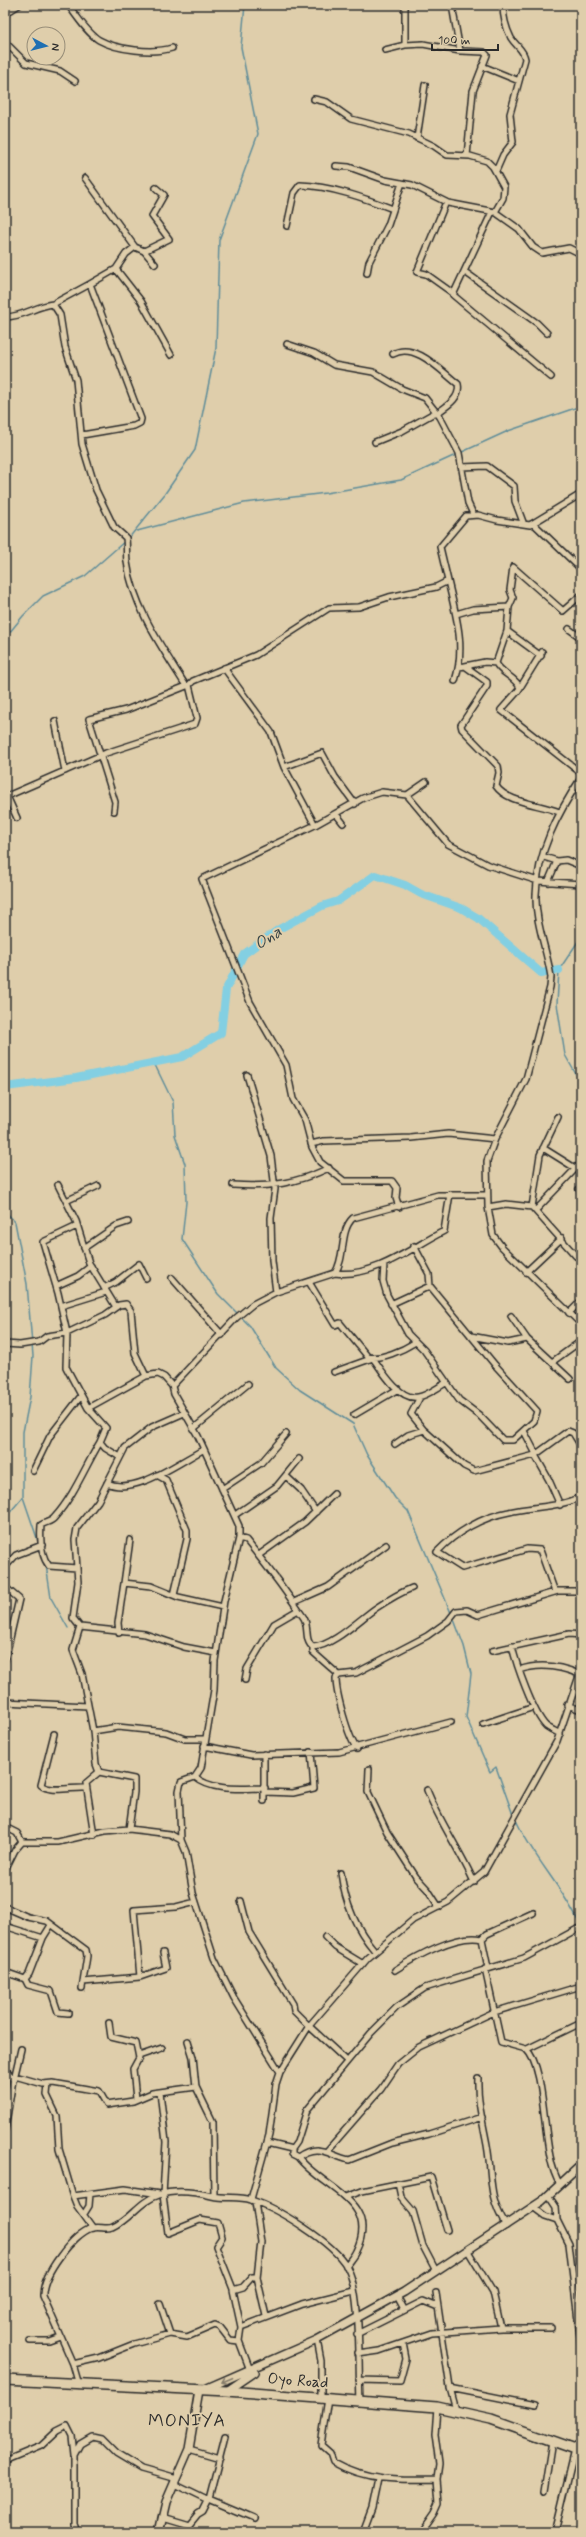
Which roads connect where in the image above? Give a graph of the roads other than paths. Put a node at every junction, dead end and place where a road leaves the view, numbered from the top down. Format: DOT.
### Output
graph roads {
  1 [pos="19,5"];
  2 [pos="68,5"];
  3 [pos="405,5"];
  4 [pos="452,5"];
  5 [pos="510,5"];
  6 [pos="504,6"];
  7 [pos="5,14"];
  8 [pos="5,42"];
  9 [pos="405,45"];
  10 [pos="172,48"];
  11 [pos="385,50"];
  12 [pos="460,51"];
  13 [pos="482,66"];
  14 [pos="75,81"];
  15 [pos="519,81"];
  16 [pos="425,85"];
  17 [pos="314,99"];
  18 [pos="417,138"];
  19 [pos="467,156"];
  20 [pos="336,166"];
  21 [pos="496,171"];
  22 [pos="85,178"];
  23 [pos="402,183"];
  24 [pos="156,188"];
  25 [pos="446,202"];
  26 [pos="393,209"];
  27 [pos="494,212"];
  28 [pos="287,226"];
  29 [pos="135,247"];
  30 [pos="144,251"];
  31 [pos="581,254"];
  32 [pos="155,264"];
  33 [pos="116,269"];
  34 [pos="465,272"];
  35 [pos="368,273"];
  36 [pos="90,284"];
  37 [pos="454,294"];
  38 [pos="53,304"];
  39 [pos="5,317"];
  40 [pos="547,333"];
  41 [pos="286,344"];
  42 [pos="393,354"];
  43 [pos="171,356"];
  44 [pos="551,377"];
  45 [pos="437,412"];
  46 [pos="82,434"];
  47 [pos="375,442"];
  48 [pos="461,467"];
  49 [pos="581,494"];
  50 [pos="473,514"];
  51 [pos="523,522"];
  52 [pos="534,524"];
  53 [pos="581,569"];
  54 [pos="448,581"];
  55 [pos="581,595"];
  56 [pos="509,607"];
  57 [pos="456,614"];
  58 [pos="569,629"];
  59 [pos="506,631"];
  60 [pos="581,650"];
  61 [pos="496,663"];
  62 [pos="465,666"];
  63 [pos="459,667"];
  64 [pos="224,668"];
  65 [pos="454,681"];
  66 [pos="188,685"];
  67 [pos="520,688"];
  68 [pos="55,721"];
  69 [pos="100,756"];
  70 [pos="284,767"];
  71 [pos="65,771"];
  72 [pos="581,773"];
  73 [pos="581,778"];
  74 [pos="426,782"];
  75 [pos="407,795"];
  76 [pos="6,796"];
  77 [pos="355,804"];
  78 [pos="114,811"];
  79 [pos="559,812"];
  80 [pos="336,814"];
  81 [pos="17,818"];
  82 [pos="344,823"];
  83 [pos="315,825"];
  84 [pos="544,857"];
  85 [pos="557,861"];
  86 [pos="581,866"];
  87 [pos="538,880"];
  88 [pos="548,882"];
  89 [pos="581,884"];
  90 [pos="247,1075"];
  91 [pos="558,1117"];
  92 [pos="495,1140"];
  93 [pos="311,1144"];
  94 [pos="543,1148"];
  95 [pos="581,1163"];
  96 [pos="329,1168"];
  97 [pos="575,1168"];
  98 [pos="274,1184"];
  99 [pos="58,1185"];
  100 [pos="233,1185"];
  101 [pos="98,1186"];
  102 [pos="450,1194"];
  103 [pos="487,1195"];
  104 [pos="66,1201"];
  105 [pos="399,1207"];
  106 [pos="488,1207"];
  107 [pos="534,1208"];
  108 [pos="128,1222"];
  109 [pos="77,1226"];
  110 [pos="562,1238"];
  111 [pos="414,1246"];
  112 [pos="84,1248"];
  113 [pos="576,1256"];
  114 [pos="384,1264"];
  115 [pos="91,1266"];
  116 [pos="526,1272"];
  117 [pos="335,1273"];
  118 [pos="146,1278"];
  119 [pos="172,1278"];
  120 [pos="309,1282"];
  121 [pos="56,1286"];
  122 [pos="430,1286"];
  123 [pos="105,1290"];
  124 [pos="276,1292"];
  125 [pos="581,1301"];
  126 [pos="391,1304"];
  127 [pos="61,1306"];
  128 [pos="116,1306"];
  129 [pos="569,1313"];
  130 [pos="511,1316"];
  131 [pos="581,1324"];
  132 [pos="67,1332"];
  133 [pos="222,1335"];
  134 [pos="471,1336"];
  135 [pos="527,1339"];
  136 [pos="581,1341"];
  137 [pos="414,1343"];
  138 [pos="5,1344"];
  139 [pos="373,1358"];
  140 [pos="552,1362"];
  141 [pos="334,1372"];
  142 [pos="146,1376"];
  143 [pos="570,1379"];
  144 [pos="446,1383"];
  145 [pos="248,1384"];
  146 [pos="172,1386"];
  147 [pos="398,1389"];
  148 [pos="81,1396"];
  149 [pos="420,1397"];
  150 [pos="88,1408"];
  151 [pos="184,1413"];
  152 [pos="354,1416"];
  153 [pos="193,1429"];
  154 [pos="423,1429"];
  155 [pos="524,1431"];
  156 [pos="286,1434"];
  157 [pos="100,1442"];
  158 [pos="395,1444"];
  159 [pos="581,1446"];
  160 [pos="203,1450"];
  161 [pos="536,1454"];
  162 [pos="120,1457"];
  163 [pos="299,1459"];
  164 [pos="33,1471"];
  165 [pos="157,1475"];
  166 [pos="286,1476"];
  167 [pos="108,1483"];
  168 [pos="222,1489"];
  169 [pos="334,1494"];
  170 [pos="581,1497"];
  171 [pos="560,1505"];
  172 [pos="316,1512"];
  173 [pos="234,1515"];
  174 [pos="239,1538"];
  175 [pos="130,1540"];
  176 [pos="42,1545"];
  177 [pos="386,1545"];
  178 [pos="259,1555"];
  179 [pos="5,1567"];
  180 [pos="77,1568"];
  181 [pos="124,1583"];
  182 [pos="5,1587"];
  183 [pos="412,1588"];
  184 [pos="581,1591"];
  185 [pos="555,1592"];
  186 [pos="174,1595"];
  187 [pos="294,1602"];
  188 [pos="223,1607"];
  189 [pos="298,1610"];
  190 [pos="80,1627"];
  191 [pos="119,1632"];
  192 [pos="581,1635"];
  193 [pos="512,1646"];
  194 [pos="313,1647"];
  195 [pos="492,1651"];
  196 [pos="216,1653"];
  197 [pos="5,1660"];
  198 [pos="519,1670"];
  199 [pos="580,1672"];
  200 [pos="339,1675"];
  201 [pos="245,1680"];
  202 [pos="5,1701"];
  203 [pos="567,1705"];
  204 [pos="88,1706"];
  205 [pos="534,1707"];
  206 [pos="5,1709"];
  207 [pos="581,1710"];
  208 [pos="451,1722"];
  209 [pos="483,1724"];
  210 [pos="93,1731"];
  211 [pos="54,1734"];
  212 [pos="560,1734"];
  213 [pos="204,1739"];
  214 [pos="204,1746"];
  215 [pos="357,1749"];
  216 [pos="311,1752"];
  217 [pos="264,1754"];
  218 [pos="369,1769"];
  219 [pos="99,1772"];
  220 [pos="195,1777"];
  221 [pos="86,1788"];
  222 [pos="265,1790"];
  223 [pos="427,1790"];
  224 [pos="264,1801"];
  225 [pos="5,1827"];
  226 [pos="129,1829"];
  227 [pos="94,1834"];
  228 [pos="181,1840"];
  229 [pos="22,1842"];
  230 [pos="5,1870"];
  231 [pos="341,1873"];
  232 [pos="474,1882"];
  233 [pos="241,1901"];
  234 [pos="196,1902"];
  235 [pos="439,1906"];
  236 [pos="5,1907"];
  237 [pos="532,1913"];
  238 [pos="52,1925"];
  239 [pos="5,1926"];
  240 [pos="579,1928"];
  241 [pos="325,1937"];
  242 [pos="43,1938"];
  243 [pos="482,1939"];
  244 [pos="375,1951"];
  245 [pos="163,1953"];
  246 [pos="363,1964"];
  247 [pos="486,1968"];
  248 [pos="395,1970"];
  249 [pos="5,1972"];
  250 [pos="140,1977"];
  251 [pos="25,1979"];
  252 [pos="83,1982"];
  253 [pos="581,1986"];
  254 [pos="82,1988"];
  255 [pos="494,2012"];
  256 [pos="68,2013"];
  257 [pos="109,2023"];
  258 [pos="581,2023"];
  259 [pos="310,2026"];
  260 [pos="188,2041"];
  261 [pos="162,2048"];
  262 [pos="21,2049"];
  263 [pos="527,2050"];
  264 [pos="139,2056"];
  265 [pos="347,2061"];
  266 [pos="5,2067"];
  267 [pos="280,2072"];
  268 [pos="14,2078"];
  269 [pos="478,2078"];
  270 [pos="48,2084"];
  271 [pos="196,2087"];
  272 [pos="160,2092"];
  273 [pos="136,2099"];
  274 [pos="482,2117"];
  275 [pos="5,2129"];
  276 [pos="267,2142"];
  277 [pos="327,2151"];
  278 [pos="292,2152"];
  279 [pos="581,2165"];
  280 [pos="398,2183"];
  281 [pos="560,2184"];
  282 [pos="90,2194"];
  283 [pos="162,2194"];
  284 [pos="548,2195"];
  285 [pos="73,2196"];
  286 [pos="214,2196"];
  287 [pos="346,2197"];
  288 [pos="253,2201"];
  289 [pos="533,2207"];
  290 [pos="84,2214"];
  291 [pos="557,2220"];
  292 [pos="506,2226"];
  293 [pos="93,2228"];
  294 [pos="448,2230"];
  295 [pos="468,2251"];
  296 [pos="346,2266"];
  297 [pos="436,2271"];
  298 [pos="257,2277"];
  299 [pos="233,2289"];
  300 [pos="354,2291"];
  301 [pos="436,2293"];
  302 [pos="397,2296"];
  303 [pos="160,2304"];
  304 [pos="438,2307"];
  305 [pos="404,2308"];
  306 [pos="266,2316"];
  307 [pos="356,2320"];
  308 [pos="241,2327"];
  309 [pos="501,2328"];
  310 [pos="551,2328"];
  311 [pos="442,2332"];
  312 [pos="580,2332"];
  313 [pos="170,2334"];
  314 [pos="357,2334"];
  315 [pos="60,2337"];
  316 [pos="30,2340"];
  317 [pos="317,2340"];
  318 [pos="239,2341"];
  319 [pos="403,2343"];
  320 [pos="581,2346"];
  321 [pos="301,2347"];
  322 [pos="358,2354"];
  323 [pos="73,2364"];
  324 [pos="250,2370"];
  325 [pos="5,2380"];
  326 [pos="359,2380"];
  327 [pos="79,2385"];
  328 [pos="239,2388"];
  329 [pos="450,2388"];
  330 [pos="202,2390"];
  331 [pos="324,2398"];
  332 [pos="360,2401"];
  333 [pos="535,2405"];
  334 [pos="437,2407"];
  335 [pos="456,2410"];
  336 [pos="225,2436"];
  337 [pos="552,2441"];
  338 [pos="189,2450"];
  339 [pos="578,2450"];
  340 [pos="74,2456"];
  341 [pos="220,2458"];
  342 [pos="5,2461"];
  343 [pos="378,2479"];
  344 [pos="437,2479"];
  345 [pos="175,2482"];
  346 [pos="544,2492"];
  347 [pos="208,2499"];
  348 [pos="162,2517"];
  349 [pos="254,2518"];
  350 [pos="77,2532"];
  351 [pos="159,2532"];
  352 [pos="364,2532"];
  353 [pos="420,2532"];
  354 [pos="555,2532"];
  1 -- 7 [label="street"];
  2 -- 10 [label="street"];
  3 -- 9 [label="street"];
  4 -- 12 [label="street"];
  5 -- 6 [label="street"];
  6 -- 15 [label="street"];
  8 -- 14 [label="street"];
  9 -- 11 [label="street"];
  9 -- 12 [label="street"];
  12 -- 13 [label="street"];
  13 -- 15 [label="street"];
  13 -- 19 [label="street"];
  15 -- 21 [label="street"];
  16 -- 18 [label="street"];
  17 -- 18 [label="street"];
  18 -- 19 [label="street"];
  19 -- 21 [label="street"];
  20 -- 23 [label="street"];
  21 -- 27 [label="street"];
  22 -- 29 [label="street"];
  23 -- 25 [label="street"];
  23 -- 26 [label="street"];
  24 -- 30 [label="street"];
  25 -- 27 [label="street"];
  25 -- 37 [label="street"];
  26 -- 28 [label="street"];
  26 -- 35 [label="street"];
  27 -- 31 [label="street"];
  27 -- 34 [label="street"];
  29 -- 30 [label="street"];
  29 -- 33 [label="street"];
  30 -- 32 [label="street"];
  33 -- 36 [label="street"];
  33 -- 43 [label="street"];
  34 -- 37 [label="street"];
  34 -- 40 [label="street"];
  36 -- 38 [label="street"];
  36 -- 46 [label="street"];
  37 -- 44 [label="street"];
  38 -- 39 [label="street"];
  38 -- 46 [label="street"];
  41 -- 45 [label="street"];
  42 -- 45 [label="street"];
  45 -- 47 [label="street"];
  45 -- 48 [label="street"];
  46 -- 66 [label="street"];
  48 -- 50 [label="street"];
  48 -- 51 [label="street"];
  49 -- 52 [label="street"];
  50 -- 51 [label="street"];
  50 -- 54 [label="street"];
  51 -- 52 [label="street"];
  52 -- 53 [label="street"];
  54 -- 57 [label="street"];
  54 -- 64 [label="street"];
  55 -- 56 [label="street"];
  56 -- 57 [label="street"];
  56 -- 59 [label="street"];
  57 -- 63 [label="street"];
  58 -- 60 [label="street"];
  59 -- 61 [label="street"];
  59 -- 67 [label="street"];
  61 -- 62 [label="street"];
  61 -- 67 [label="street"];
  62 -- 63 [label="street"];
  62 -- 79 [label="street"];
  63 -- 65 [label="street"];
  64 -- 66 [label="street"];
  64 -- 70 [label="street"];
  66 -- 69 [label="street"];
  66 -- 69 [label="street"];
  67 -- 72 [label="street"];
  68 -- 71 [label="street"];
  69 -- 71 [label="street"];
  69 -- 78 [label="street"];
  70 -- 77 [label="street"];
  70 -- 83 [label="street"];
  71 -- 76 [label="street"];
  73 -- 79 [label="street"];
  74 -- 75 [label="street"];
  75 -- 77 [label="street"];
  75 -- 87 [label="street"];
  76 -- 81 [label="street"];
  77 -- 80 [label="street"];
  79 -- 84 [label="street"];
  80 -- 82 [label="street"];
  80 -- 83 [label="street"];
  83 -- 93 [label="street"];
  84 -- 85 [label="street"];
  84 -- 87 [label="street"];
  85 -- 86 [label="street"];
  85 -- 88 [label="street"];
  87 -- 88 [label="street"];
  87 -- 92 [label="street"];
  88 -- 89 [label="street"];
  90 -- 98 [label="street"];
  91 -- 94 [label="street"];
  92 -- 93 [label="street"];
  92 -- 103 [label="street"];
  93 -- 96 [label="street"];
  94 -- 97 [label="street"];
  94 -- 107 [label="street"];
  95 -- 97 [label="street"];
  96 -- 98 [label="street"];
  96 -- 105 [label="street"];
  97 -- 107 [label="street"];
  98 -- 100 [label="street"];
  98 -- 124 [label="street"];
  99 -- 104 [label="street"];
  101 -- 104 [label="street"];
  102 -- 103 [label="street"];
  102 -- 105 [label="street"];
  102 -- 111 [label="street"];
  103 -- 106 [label="street"];
  104 -- 109 [label="street"];
  105 -- 117 [label="street"];
  106 -- 107 [label="street"];
  106 -- 116 [label="street"];
  107 -- 110 [label="street"];
  108 -- 112 [label="street"];
  109 -- 112 [label="street"];
  109 -- 121 [label="street"];
  110 -- 113 [label="street"];
  110 -- 116 [label="street"];
  111 -- 114 [label="street"];
  111 -- 122 [label="street"];
  112 -- 115 [label="street"];
  114 -- 117 [label="street"];
  114 -- 126 [label="street"];
  115 -- 121 [label="street"];
  115 -- 123 [label="street"];
  116 -- 129 [label="street"];
  117 -- 120 [label="street"];
  118 -- 123 [label="street"];
  119 -- 133 [label="street"];
  120 -- 124 [label="street"];
  120 -- 139 [label="street"];
  121 -- 127 [label="street"];
  122 -- 126 [label="street"];
  122 -- 134 [label="street"];
  123 -- 127 [label="street"];
  123 -- 128 [label="street"];
  124 -- 133 [label="street"];
  125 -- 129 [label="street"];
  126 -- 137 [label="street"];
  127 -- 132 [label="street"];
  128 -- 132 [label="street"];
  128 -- 142 [label="street"];
  129 -- 131 [label="street"];
  130 -- 135 [label="street"];
  132 -- 138 [label="street"];
  132 -- 148 [label="street"];
  133 -- 146 [label="street"];
  134 -- 135 [label="street"];
  134 -- 155 [label="street"];
  135 -- 140 [label="street"];
  136 -- 140 [label="street"];
  137 -- 139 [label="street"];
  137 -- 144 [label="street"];
  139 -- 141 [label="street"];
  139 -- 147 [label="street"];
  140 -- 143 [label="street"];
  142 -- 146 [label="street"];
  142 -- 150 [label="street"];
  144 -- 149 [label="street"];
  144 -- 155 [label="street"];
  145 -- 153 [label="street"];
  146 -- 151 [label="street"];
  147 -- 149 [label="street"];
  147 -- 152 [label="street"];
  148 -- 150 [label="street"];
  148 -- 164 [label="street"];
  149 -- 154 [label="street"];
  150 -- 157 [label="street"];
  151 -- 153 [label="street"];
  151 -- 162 [label="street"];
  153 -- 160 [label="street"];
  154 -- 158 [label="street"];
  154 -- 161 [label="street"];
  155 -- 161 [label="street"];
  156 -- 168 [label="street"];
  157 -- 162 [label="street"];
  157 -- 176 [label="street"];
  159 -- 161 [label="street"];
  160 -- 165 [label="street"];
  160 -- 168 [label="street"];
  161 -- 171 [label="street"];
  162 -- 167 [label="street"];
  163 -- 166 [label="street"];
  165 -- 167 [label="street"];
  165 -- 186 [label="street"];
  166 -- 172 [label="street"];
  166 -- 173 [label="street"];
  167 -- 180 [label="street"];
  168 -- 173 [label="street"];
  169 -- 172 [label="street"];
  170 -- 171 [label="street"];
  171 -- 185 [label="street"];
  172 -- 178 [label="street"];
  173 -- 174 [label="street"];
  174 -- 178 [label="street"];
  174 -- 188 [label="street"];
  175 -- 181 [label="street"];
  176 -- 179 [label="street"];
  176 -- 180 [label="street"];
  177 -- 187 [label="street"];
  178 -- 187 [label="street"];
  180 -- 190 [label="street"];
  181 -- 186 [label="street"];
  181 -- 191 [label="street"];
  182 -- 197 [label="street"];
  183 -- 194 [label="street"];
  184 -- 185 [label="street"];
  185 -- 200 [label="street"];
  186 -- 188 [label="street"];
  187 -- 189 [label="street"];
  188 -- 196 [label="street"];
  189 -- 194 [label="street"];
  189 -- 201 [label="street"];
  190 -- 191 [label="street"];
  190 -- 204 [label="street"];
  191 -- 196 [label="street"];
  192 -- 193 [label="street"];
  193 -- 195 [label="street"];
  193 -- 198 [label="street"];
  194 -- 200 [label="street"];
  196 -- 213 [label="street"];
  198 -- 199 [label="street"];
  198 -- 205 [label="street"];
  199 -- 203 [label="street"];
  200 -- 215 [label="street"];
  202 -- 204 [label="street"];
  202 -- 206 [label="street"];
  203 -- 207 [label="street"];
  203 -- 212 [label="street"];
  204 -- 210 [label="street"];
  205 -- 209 [label="street"];
  205 -- 212 [label="street"];
  208 -- 215 [label="street"];
  210 -- 213 [label="street"];
  210 -- 219 [label="street"];
  211 -- 221 [label="street"];
  212 -- 232 [label="street"];
  213 -- 214 [label="street"];
  214 -- 217 [label="street"];
  214 -- 220 [label="street"];
  215 -- 216 [label="street"];
  216 -- 217 [label="street"];
  216 -- 222 [label="street"];
  217 -- 222 [label="street"];
  218 -- 235 [label="street"];
  219 -- 221 [label="street"];
  219 -- 226 [label="street"];
  220 -- 222 [label="street"];
  220 -- 228 [label="street"];
  221 -- 227 [label="street"];
  222 -- 224 [label="street"];
  223 -- 232 [label="street"];
  225 -- 229 [label="street"];
  226 -- 227 [label="street"];
  226 -- 228 [label="street"];
  227 -- 229 [label="street"];
  228 -- 234 [label="street"];
  229 -- 230 [label="street"];
  231 -- 244 [label="street"];
  232 -- 235 [label="street"];
  233 -- 259 [label="street"];
  234 -- 250 [label="street"];
  234 -- 267 [label="street"];
  235 -- 244 [label="street"];
  236 -- 238 [label="street"];
  237 -- 243 [label="street"];
  238 -- 242 [label="street"];
  238 -- 252 [label="street"];
  239 -- 242 [label="street"];
  240 -- 247 [label="street"];
  241 -- 246 [label="street"];
  242 -- 251 [label="street"];
  243 -- 247 [label="street"];
  243 -- 248 [label="street"];
  244 -- 246 [label="street"];
  245 -- 250 [label="street"];
  246 -- 259 [label="street"];
  247 -- 255 [label="street"];
  247 -- 265 [label="street"];
  249 -- 251 [label="street"];
  250 -- 252 [label="street"];
  251 -- 256 [label="street"];
  252 -- 254 [label="street"];
  253 -- 255 [label="street"];
  255 -- 263 [label="street"];
  255 -- 277 [label="street"];
  257 -- 264 [label="street"];
  258 -- 263 [label="street"];
  259 -- 265 [label="street"];
  259 -- 267 [label="street"];
  260 -- 271 [label="street"];
  261 -- 264 [label="street"];
  262 -- 268 [label="street"];
  263 -- 281 [label="street"];
  264 -- 273 [label="street"];
  265 -- 278 [label="street"];
  266 -- 268 [label="street"];
  267 -- 276 [label="street"];
  268 -- 270 [label="street"];
  268 -- 275 [label="street"];
  269 -- 274 [label="street"];
  270 -- 273 [label="street"];
  270 -- 285 [label="street"];
  271 -- 272 [label="street"];
  271 -- 286 [label="street"];
  272 -- 273 [label="street"];
  272 -- 283 [label="street"];
  274 -- 277 [label="street"];
  274 -- 292 [label="street"];
  276 -- 278 [label="street"];
  276 -- 288 [label="street"];
  277 -- 278 [label="street"];
  278 -- 287 [label="street"];
  279 -- 281 [label="main road"];
  280 -- 287 [label="street"];
  280 -- 294 [label="street"];
  280 -- 297 [label="street"];
  281 -- 284 [label="main road"];
  282 -- 283 [label="street"];
  282 -- 285 [label="street"];
  282 -- 290 [label="street"];
  283 -- 286 [label="street"];
  283 -- 293 [label="street"];
  283 -- 299 [label="street"];
  284 -- 289 [label="main road"];
  284 -- 291 [label="street"];
  285 -- 290 [label="street"];
  286 -- 288 [label="street"];
  287 -- 296 [label="street"];
  288 -- 296 [label="street"];
  288 -- 298 [label="street"];
  289 -- 291 [label="street"];
  289 -- 292 [label="main road"];
  290 -- 293 [label="street"];
  291 -- 312 [label="street"];
  292 -- 295 [label="main road"];
  293 -- 315 [label="street"];
  295 -- 297 [label="main road"];
  295 -- 309 [label="street"];
  296 -- 300 [label="street"];
  297 -- 302 [label="main road"];
  298 -- 299 [label="street"];
  298 -- 306 [label="street"];
  299 -- 308 [label="street"];
  300 -- 306 [label="street"];
  300 -- 307 [label="street"];
  301 -- 304 [label="street"];
  302 -- 305 [label="street"];
  302 -- 307 [label="main road"];
  303 -- 313 [label="street"];
  304 -- 305 [label="street"];
  304 -- 311 [label="street"];
  305 -- 314 [label="street"];
  306 -- 308 [label="street"];
  307 -- 314 [label="street"];
  307 -- 317 [label="main road"];
  308 -- 318 [label="street"];
  309 -- 310 [label="street"];
  309 -- 311 [label="street"];
  311 -- 319 [label="street"];
  311 -- 329 [label="street"];
  312 -- 320 [label="street"];
  313 -- 318 [label="street"];
  313 -- 323 [label="street"];
  314 -- 322 [label="street"];
  315 -- 316 [label="street"];
  315 -- 323 [label="street"];
  317 -- 321 [label="main road"];
  317 -- 331 [label="street"];
  318 -- 324 [label="street"];
  319 -- 322 [label="street"];
  319 -- 326 [label="street"];
  321 -- 324 [label="main road"];
  321 -- 328 [label="main road"];
  322 -- 326 [label="street"];
  323 -- 327 [label="street"];
  324 -- 330 [label="main road, one-way"];
  325 -- 327 [label="highway, Oyo Road"];
  326 -- 332 [label="street"];
  327 -- 330 [label="highway, Oyo Road"];
  328 -- 330 [label="highway, Oyo Road"];
  328 -- 331 [label="highway, Oyo Road"];
  329 -- 333 [label="street"];
  329 -- 335 [label="street"];
  330 -- 338 [label="main road"];
  331 -- 332 [label="highway, Oyo Road"];
  331 -- 343 [label="street"];
  332 -- 334 [label="highway, Oyo Road"];
  334 -- 335 [label="highway, Oyo Road"];
  334 -- 344 [label="street"];
  335 -- 337 [label="highway, Oyo Road"];
  336 -- 341 [label="street"];
  337 -- 339 [label="highway, Oyo Road"];
  337 -- 346 [label="street"];
  338 -- 341 [label="street"];
  338 -- 345 [label="main road"];
  339 -- 354 [label="street"];
  340 -- 342 [label="street"];
  340 -- 345 [label="street"];
  340 -- 350 [label="street"];
  341 -- 347 [label="street"];
  343 -- 344 [label="street"];
  343 -- 352 [label="street"];
  344 -- 353 [label="street"];
  345 -- 347 [label="street"];
  345 -- 348 [label="main road"];
  347 -- 348 [label="street"];
  347 -- 349 [label="street"];
  348 -- 351 [label="main road"];
}
